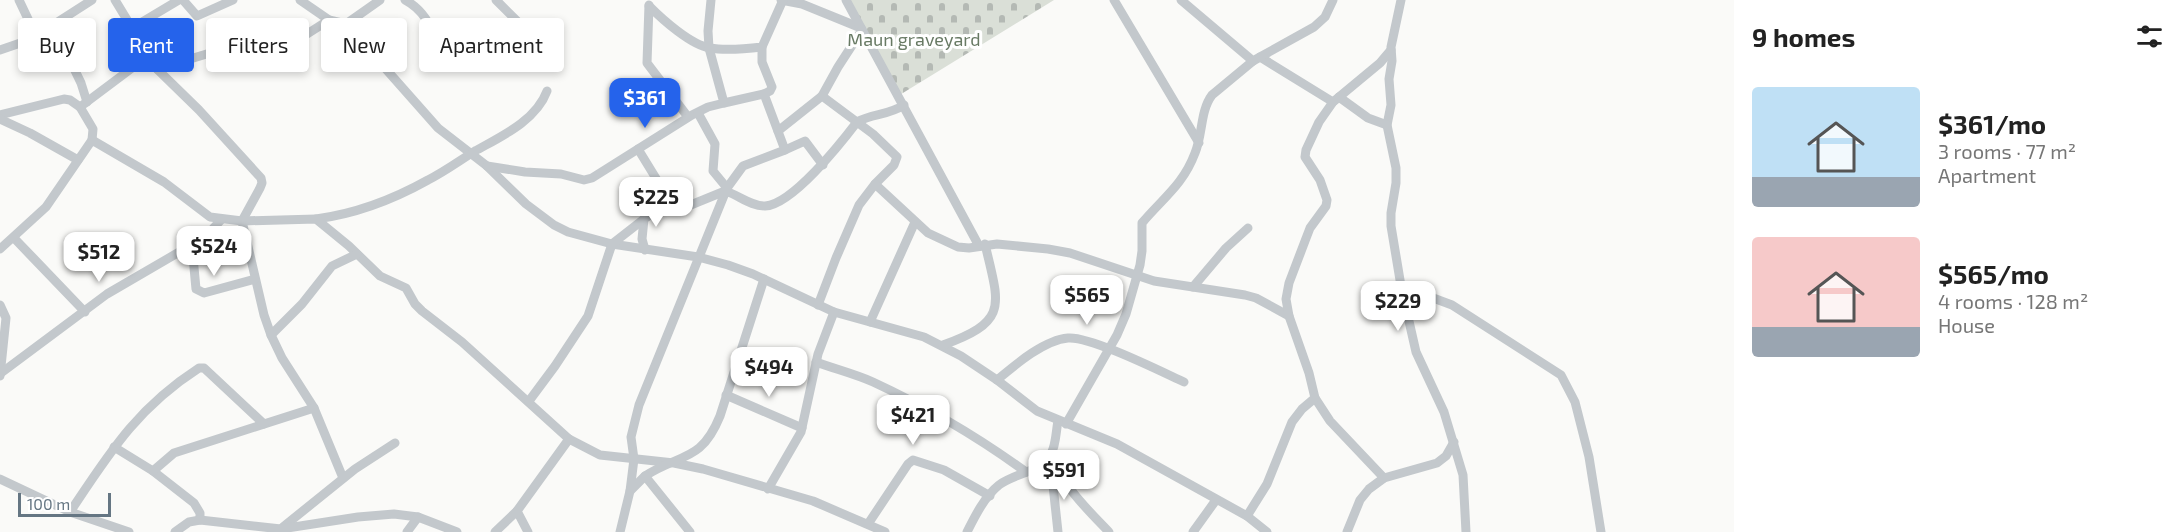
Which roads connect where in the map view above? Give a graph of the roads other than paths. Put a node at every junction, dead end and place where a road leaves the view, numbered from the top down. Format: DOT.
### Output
graph roads {
  1 [pos="19,0"];
  2 [pos="92,0"];
  3 [pos="115,0"];
  4 [pos="179,0"];
  5 [pos="183,0"];
  6 [pos="233,0"];
  7 [pos="300,0"];
  8 [pos="380,0"];
  9 [pos="405,0"];
  10 [pos="496,0"];
  11 [pos="711,0"];
  12 [pos="782,0"];
  13 [pos="846,0"];
  14 [pos="1114,0"];
  15 [pos="1181,0"];
  16 [pos="1333,0"];
  17 [pos="1401,0"];
  18 [pos="649,3"];
  19 [pos="28,18"];
  20 [pos="64,18"];
  21 [pos="126,18"];
  22 [pos="149,18"];
  23 [pos="326,18"];
  24 [pos="354,18"];
  25 [pos="426,18"];
  26 [pos="514,18"];
  27 [pos="321,25"];
  28 [pos="862,29"];
  29 [pos="18,43"];
  30 [pos="709,48"];
  31 [pos="762,48"];
  32 [pos="0,50"];
  33 [pos="1391,50"];
  34 [pos="194,58"];
  35 [pos="1256,59"];
  36 [pos="76,72"];
  37 [pos="127,72"];
  38 [pos="160,72"];
  39 [pos="388,72"];
  40 [pos="547,91"];
  41 [pos="764,94"];
  42 [pos="822,96"];
  43 [pos="1336,100"];
  44 [pos="724,103"];
  45 [pos="83,105"];
  46 [pos="904,105"];
  47 [pos="698,112"];
  48 [pos="0,117"];
  49 [pos="688,117"];
  50 [pos="857,122"];
  51 [pos="1387,125"];
  52 [pos="778,131"];
  53 [pos="92,140"];
  54 [pos="1199,143"];
  55 [pos="638,149"];
  56 [pos="785,150"];
  57 [pos="471,153"];
  58 [pos="78,160"];
  59 [pos="823,165"];
  60 [pos="487,166"];
  61 [pos="875,184"];
  62 [pos="726,190"];
  63 [pos="662,210"];
  64 [pos="316,219"];
  65 [pos="644,219"];
  66 [pos="221,220"];
  67 [pos="242,221"];
  68 [pos="915,222"];
  69 [pos="1248,228"];
  70 [pos="14,238"];
  71 [pos="612,244"];
  72 [pos="982,245"];
  73 [pos="192,246"];
  74 [pos="0,249"];
  75 [pos="645,250"];
  76 [pos="357,254"];
  77 [pos="698,257"];
  78 [pos="1137,276"];
  79 [pos="255,279"];
  80 [pos="764,279"];
  81 [pos="1401,286"];
  82 [pos="1193,287"];
  83 [pos="818,305"];
  84 [pos="0,307"];
  85 [pos="84,312"];
  86 [pos="834,312"];
  87 [pos="1289,316"];
  88 [pos="870,322"];
  89 [pos="271,335"];
  90 [pos="943,345"];
  91 [pos="1109,349"];
  92 [pos="816,362"];
  93 [pos="1,374"];
  94 [pos="997,380"];
  95 [pos="1184,382"];
  96 [pos="726,395"];
  97 [pos="1315,398"];
  98 [pos="529,401"];
  99 [pos="314,408"];
  100 [pos="1062,423"];
  101 [pos="264,424"];
  102 [pos="801,428"];
  103 [pos="569,439"];
  104 [pos="1454,442"];
  105 [pos="395,443"];
  106 [pos="114,447"];
  107 [pos="1053,457"];
  108 [pos="634,459"];
  109 [pos="674,463"];
  110 [pos="153,471"];
  111 [pos="1026,472"];
  112 [pos="645,476"];
  113 [pos="343,478"];
  114 [pos="1384,478"];
  115 [pos="0,479"];
  116 [pos="768,489"];
  117 [pos="630,491"];
  118 [pos="990,496"];
  119 [pos="1216,500"];
  120 [pos="517,511"];
  121 [pos="70,512"];
  122 [pos="1247,516"];
  123 [pos="418,517"];
  124 [pos="200,520"];
  125 [pos="281,529"];
  126 [pos="876,529"];
  127 [pos="1106,531"];
  128 [pos="129,532"];
  129 [pos="175,532"];
  130 [pos="407,532"];
  131 [pos="457,532"];
  132 [pos="495,532"];
  133 [pos="528,532"];
  134 [pos="620,532"];
  135 [pos="690,532"];
  136 [pos="967,532"];
  137 [pos="1058,532"];
  138 [pos="1193,532"];
  139 [pos="1267,532"];
  140 [pos="1347,532"];
  141 [pos="1466,532"];
  142 [pos="1600,532"];
  1 -- 19 [label="street"];
  2 -- 20 [label="street"];
  3 -- 21 [label="street"];
  4 -- 22 [label="street"];
  5 -- 6 [label="street"];
  7 -- 23 [label="street"];
  8 -- 24 [label="street"];
  9 -- 25 [label="street"];
  10 -- 26 [label="street"];
  11 -- 30 [label="street"];
  12 -- 28 [label="street"];
  12 -- 31 [label="street"];
  13 -- 28 [label="street"];
  14 -- 54 [label="street"];
  15 -- 35 [label="street"];
  16 -- 35 [label="street"];
  17 -- 33 [label="street"];
  18 -- 30 [label="street"];
  18 -- 49 [label="street"];
  27 -- 34 [label="street"];
  28 -- 42 [label="street"];
  28 -- 46 [label="street"];
  29 -- 32 [label="street"];
  30 -- 31 [label="street"];
  30 -- 44 [label="street"];
  31 -- 41 [label="street"];
  33 -- 43 [label="street"];
  33 -- 51 [label="street"];
  35 -- 43 [label="street"];
  35 -- 54 [label="street"];
  36 -- 45 [label="street"];
  37 -- 45 [label="street"];
  38 -- 67 [label="street"];
  39 -- 57 [label="street"];
  40 -- 57 [label="street"];
  41 -- 44 [label="street"];
  41 -- 52 [label="street"];
  42 -- 50 [label="street"];
  42 -- 52 [label="street"];
  43 -- 51 [label="street"];
  43 -- 87 [label="street"];
  44 -- 47 [label="street"];
  45 -- 48 [label="street"];
  45 -- 53 [label="street"];
  46 -- 50 [label="street"];
  46 -- 72 [label="street"];
  47 -- 49 [label="street"];
  47 -- 62 [label="street"];
  48 -- 58 [label="street"];
  49 -- 55 [label="street"];
  50 -- 59 [label="street"];
  50 -- 61 [label="street"];
  51 -- 81 [label="street"];
  52 -- 56 [label="street"];
  53 -- 58 [label="street"];
  53 -- 66 [label="street"];
  54 -- 78 [label="street"];
  55 -- 60 [label="street"];
  55 -- 63 [label="street"];
  56 -- 59 [label="street"];
  56 -- 62 [label="street"];
  57 -- 60 [label="street"];
  57 -- 64 [label="street"];
  58 -- 70 [label="street"];
  59 -- 62 [label="street"];
  60 -- 71 [label="street"];
  61 -- 68 [label="street"];
  61 -- 83 [label="street"];
  62 -- 63 [label="street"];
  62 -- 77 [label="street"];
  63 -- 65 [label="street"];
  64 -- 67 [label="street"];
  64 -- 76 [label="street"];
  65 -- 71 [label="street"];
  65 -- 75 [label="street"];
  66 -- 67 [label="street"];
  66 -- 73 [label="street"];
  67 -- 79 [label="street"];
  68 -- 72 [label="street"];
  68 -- 88 [label="street"];
  69 -- 82 [label="street"];
  70 -- 74 [label="street"];
  70 -- 85 [label="street"];
  71 -- 75 [label="street"];
  71 -- 98 [label="street"];
  72 -- 78 [label="street"];
  72 -- 90 [label="street"];
  73 -- 79 [label="street"];
  73 -- 85 [label="street"];
  75 -- 77 [label="street"];
  76 -- 89 [label="street"];
  76 -- 98 [label="street"];
  77 -- 80 [label="street"];
  77 -- 108 [label="street"];
  78 -- 82 [label="street"];
  78 -- 91 [label="street"];
  79 -- 89 [label="street"];
  80 -- 83 [label="street"];
  80 -- 96 [label="street"];
  81 -- 104 [label="street"];
  81 -- 142 [label="street"];
  82 -- 87 [label="street"];
  83 -- 86 [label="street"];
  84 -- 93 [label="street"];
  85 -- 93 [label="street"];
  86 -- 88 [label="street"];
  86 -- 92 [label="street"];
  87 -- 97 [label="street"];
  88 -- 90 [label="street"];
  89 -- 99 [label="street"];
  90 -- 94 [label="street"];
  91 -- 94 [label="street"];
  91 -- 95 [label="street"];
  91 -- 100 [label="street"];
  92 -- 102 [label="street"];
  92 -- 111 [label="street"];
  94 -- 100 [label="street"];
  96 -- 102 [label="street"];
  96 -- 109 [label="street"];
  97 -- 114 [label="street"];
  97 -- 122 [label="street"];
  98 -- 103 [label="street"];
  99 -- 101 [label="street"];
  99 -- 113 [label="street"];
  100 -- 107 [label="street"];
  100 -- 119 [label="street"];
  101 -- 106 [label="street"];
  101 -- 110 [label="street"];
  102 -- 116 [label="street"];
  103 -- 108 [label="street"];
  103 -- 120 [label="street"];
  104 -- 114 [label="street"];
  104 -- 141 [label="street"];
  105 -- 113 [label="street"];
  106 -- 110 [label="street"];
  106 -- 121 [label="street"];
  107 -- 111 [label="street"];
  107 -- 127 [label="street"];
  107 -- 137 [label="street"];
  108 -- 109 [label="street"];
  108 -- 117 [label="street"];
  109 -- 112 [label="street"];
  109 -- 116 [label="street"];
  110 -- 124 [label="street"];
  111 -- 118 [label="street"];
  112 -- 117 [label="street"];
  112 -- 135 [label="street"];
  113 -- 125 [label="street"];
  114 -- 140 [label="street"];
  115 -- 121 [label="street"];
  116 -- 126 [label="street"];
  117 -- 134 [label="street"];
  118 -- 126 [label="street"];
  118 -- 136 [label="street"];
  119 -- 122 [label="street"];
  119 -- 138 [label="street"];
  120 -- 132 [label="street"];
  120 -- 133 [label="street"];
  121 -- 128 [label="street"];
  122 -- 139 [label="street"];
  123 -- 125 [label="street"];
  123 -- 130 [label="street"];
  123 -- 131 [label="street"];
  124 -- 125 [label="street"];
  124 -- 129 [label="street"];
}
